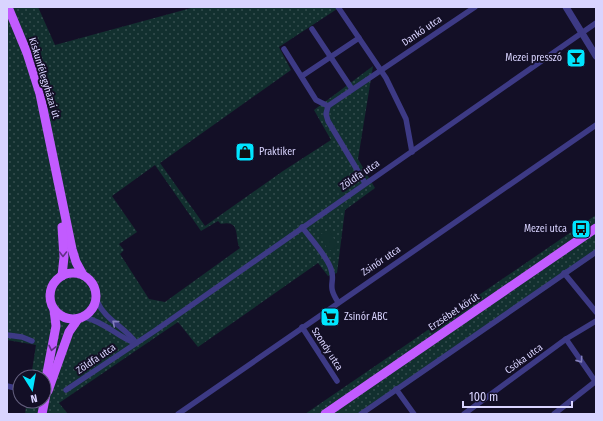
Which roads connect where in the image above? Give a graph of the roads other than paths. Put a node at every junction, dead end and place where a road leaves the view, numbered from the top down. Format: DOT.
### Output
graph roads {
  1 [pos="8,7"];
  2 [pos="338,7"];
  3 [pos="475,7"];
  4 [pos="566,7"];
  5 [pos="596,23"];
  6 [pos="312,28"];
  7 [pos="582,33"];
  8 [pos="359,38"];
  9 [pos="284,49"];
  10 [pos="596,56"];
  11 [pos="331,57"];
  12 [pos="380,71"];
  13 [pos="302,76"];
  14 [pos="352,89"];
  15 [pos="328,106"];
  16 [pos="596,125"];
  17 [pos="412,152"];
  18 [pos="365,183"];
  19 [pos="61,204"];
  20 [pos="302,227"];
  21 [pos="596,228"];
  22 [pos="596,252"];
  23 [pos="564,273"];
  24 [pos="83,275"];
  25 [pos="62,276"];
  26 [pos="96,301"];
  27 [pos="338,302"];
  28 [pos="54,310"];
  29 [pos="596,312"];
  30 [pos="81,318"];
  31 [pos="596,321"];
  32 [pos="302,327"];
  33 [pos="7,335"];
  34 [pos="566,339"];
  35 [pos="32,341"];
  36 [pos="136,343"];
  37 [pos="48,369"];
  38 [pos="52,376"];
  39 [pos="337,381"];
  40 [pos="596,381"];
  41 [pos="396,389"];
  42 [pos="66,390"];
  43 [pos="178,414"];
  44 [pos="325,414"];
  45 [pos="361,414"];
  46 [pos="414,414"];
  47 [pos="464,414"];
  48 [pos="554,414"];
  1 -- 19 [label="main road, Kiskunfélegyházai út"];
  2 -- 8 [label="street"];
  3 -- 12 [label="street, Dankó utca"];
  4 -- 7 [label="street"];
  5 -- 7 [label="street, Zöldfa utca"];
  6 -- 11 [label="street"];
  7 -- 10 [label="street"];
  7 -- 17 [label="street, Zöldfa utca"];
  8 -- 11 [label="street"];
  8 -- 12 [label="street"];
  9 -- 13 [label="street"];
  11 -- 13 [label="street"];
  11 -- 14 [label="street"];
  12 -- 14 [label="street, Dankó utca"];
  12 -- 17 [label="street"];
  13 -- 15 [label="street"];
  14 -- 15 [label="street, Dankó utca"];
  15 -- 18 [label="street"];
  16 -- 27 [label="street, Zsinór utca"];
  17 -- 18 [label="street, Zöldfa utca"];
  18 -- 20 [label="street, Zöldfa utca"];
  19 -- 24 [label="main road, Kiskunfélegyházai út"];
  19 -- 25 [label="main road, Kiskunfélegyházai út, one-way"];
  20 -- 27 [label="street"];
  20 -- 36 [label="street, Zöldfa utca"];
  21 -- 44 [label="main road, Erzsébet körút"];
  22 -- 23 [label="street"];
  23 -- 29 [label="street"];
  23 -- 41 [label="street"];
  24 -- 25 [label="main road"];
  24 -- 26 [label="main road"];
  25 -- 28 [label="main road"];
  26 -- 30 [label="main road"];
  36 -- 26 [label="street, one-way"];
  27 -- 32 [label="street, Zsinór utca"];
  28 -- 30 [label="main road"];
  28 -- 37 [label="main road, one-way"];
  30 -- 36 [label="street, Zöldfa utca"];
  30 -- 38 [label="main road"];
  31 -- 34 [label="street, Csóka utca"];
  32 -- 39 [label="street, Szondy utca"];
  32 -- 43 [label="street, Zsinór utca"];
  33 -- 35 [label="street"];
  34 -- 40 [label="street, one-way"];
  34 -- 47 [label="street, Csóka utca"];
  36 -- 42 [label="street, Zöldfa utca"];
  40 -- 48 [label="street"];
  41 -- 45 [label="street"];
  41 -- 46 [label="street"];
}
